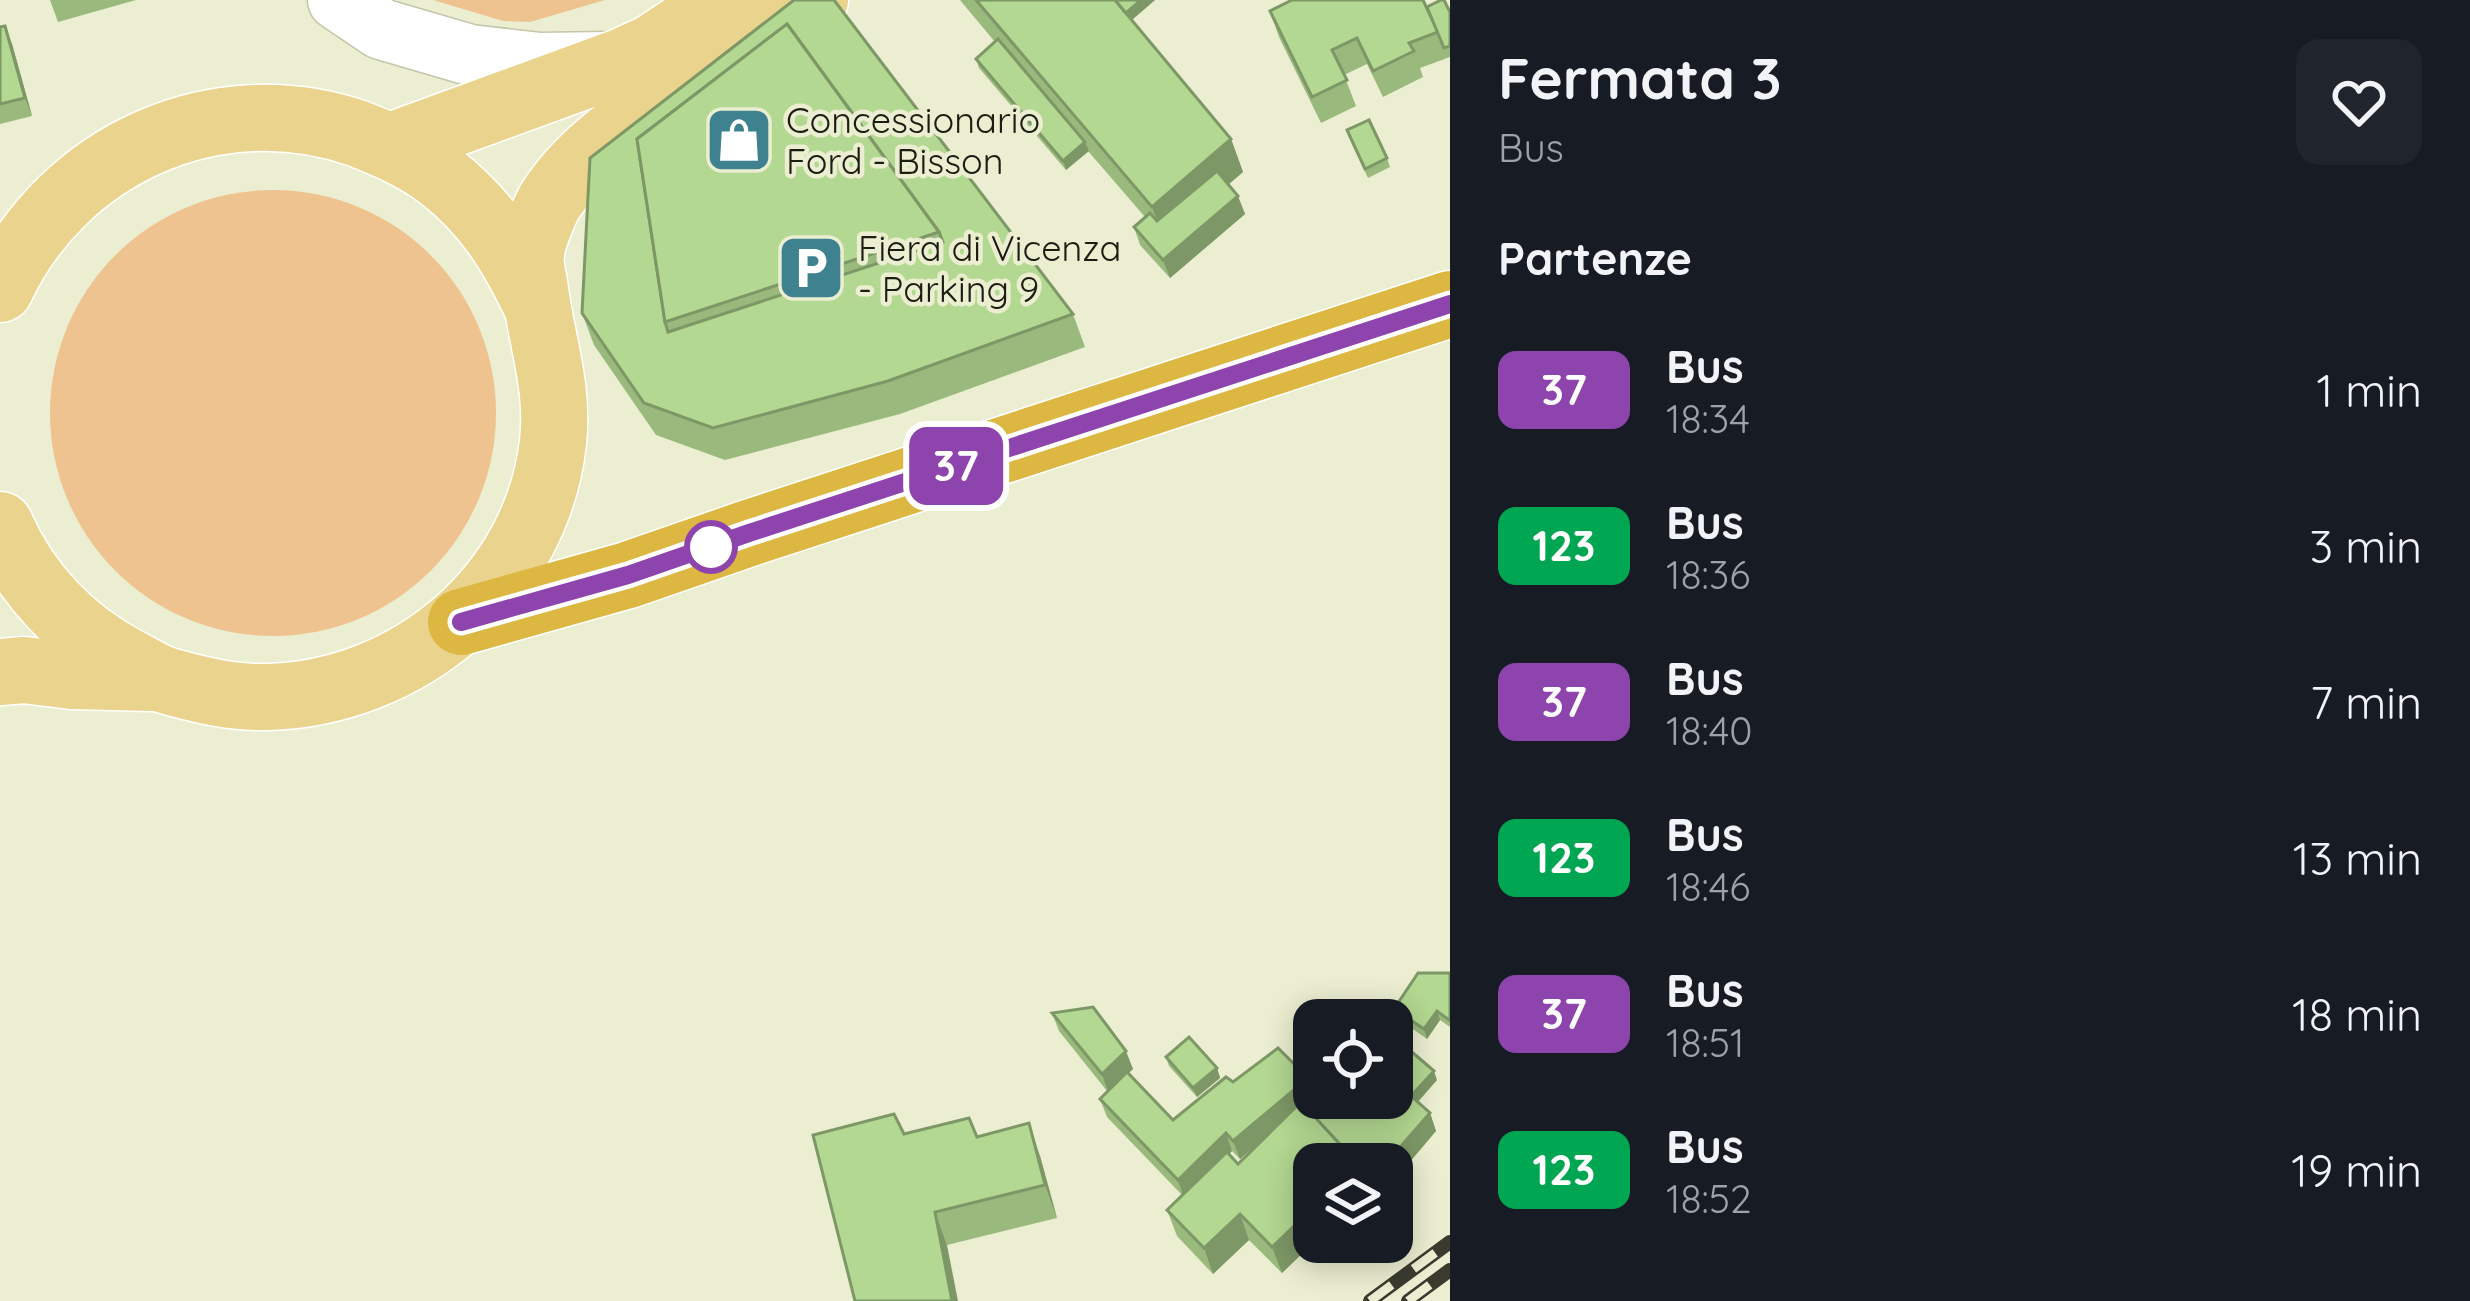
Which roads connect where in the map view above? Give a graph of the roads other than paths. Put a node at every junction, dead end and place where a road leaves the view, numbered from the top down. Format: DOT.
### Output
graph roads {
  1 [pos="338,0"];
  2 [pos="724,0"];
  3 [pos="815,0"];
  4 [pos="621,62"];
  5 [pos="391,146"];
  6 [pos="0,290"];
  7 [pos="1450,304"];
  8 [pos="537,307"];
  9 [pos="0,525"];
  10 [pos="461,622"];
  11 [pos="0,672"];
  12 [pos="160,678"];
  1 -- 4 [label="street"];
  2 -- 4 [label="main road"];
  3 -- 8 [label="main road"];
  4 -- 5 [label="main road"];
  5 -- 6 [label="main road"];
  5 -- 8 [label="main road"];
  7 -- 10 [label="highway"];
  8 -- 10 [label="main road"];
  9 -- 12 [label="main road"];
  10 -- 12 [label="main road"];
  11 -- 12 [label="main road"];
}
